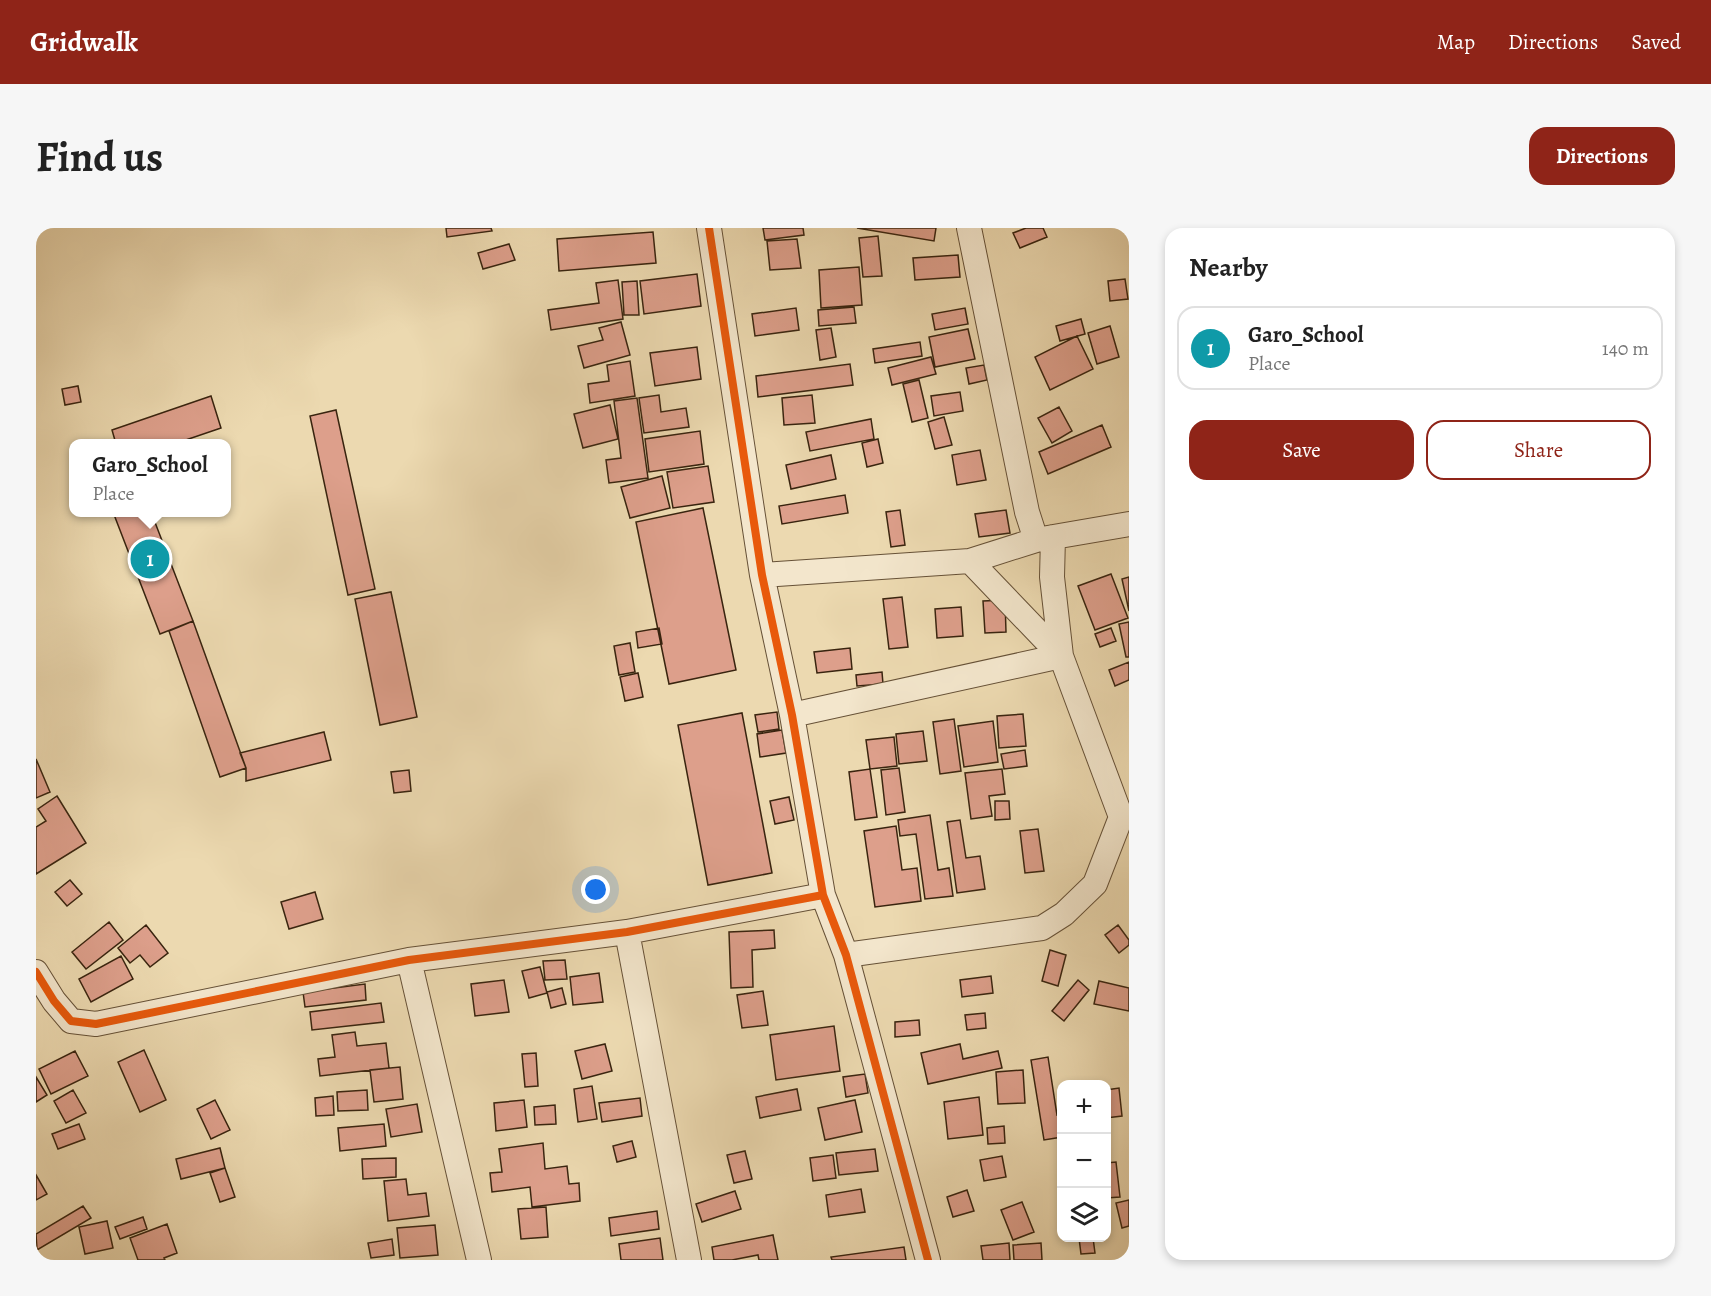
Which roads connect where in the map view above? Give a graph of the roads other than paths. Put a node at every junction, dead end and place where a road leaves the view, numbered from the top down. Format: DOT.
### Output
graph roads {
  1 [pos="709,228"];
  2 [pos="969,228"];
  3 [pos="1129,524"];
  4 [pos="1045,539"];
  5 [pos="970,561"];
  6 [pos="762,575"];
  7 [pos="1061,656"];
  8 [pos="792,715"];
  9 [pos="1125,816"];
  10 [pos="823,895"];
  11 [pos="627,932"];
  12 [pos="846,955"];
  13 [pos="409,960"];
  14 [pos="36,972"];
  15 [pos="479,1260"];
  16 [pos="688,1260"];
  17 [pos="928,1260"];
  1 -- 6 [label="street"];
  2 -- 4 [label="street"];
  3 -- 4 [label="street"];
  4 -- 5 [label="street"];
  4 -- 7 [label="street"];
  5 -- 6 [label="street"];
  5 -- 7 [label="street"];
  6 -- 8 [label="street"];
  7 -- 8 [label="street"];
  7 -- 9 [label="street"];
  8 -- 10 [label="street"];
  9 -- 12 [label="street"];
  10 -- 11 [label="street"];
  10 -- 12 [label="street"];
  11 -- 13 [label="street"];
  11 -- 16 [label="street"];
  12 -- 17 [label="street"];
  13 -- 14 [label="street"];
  13 -- 15 [label="street"];
}
